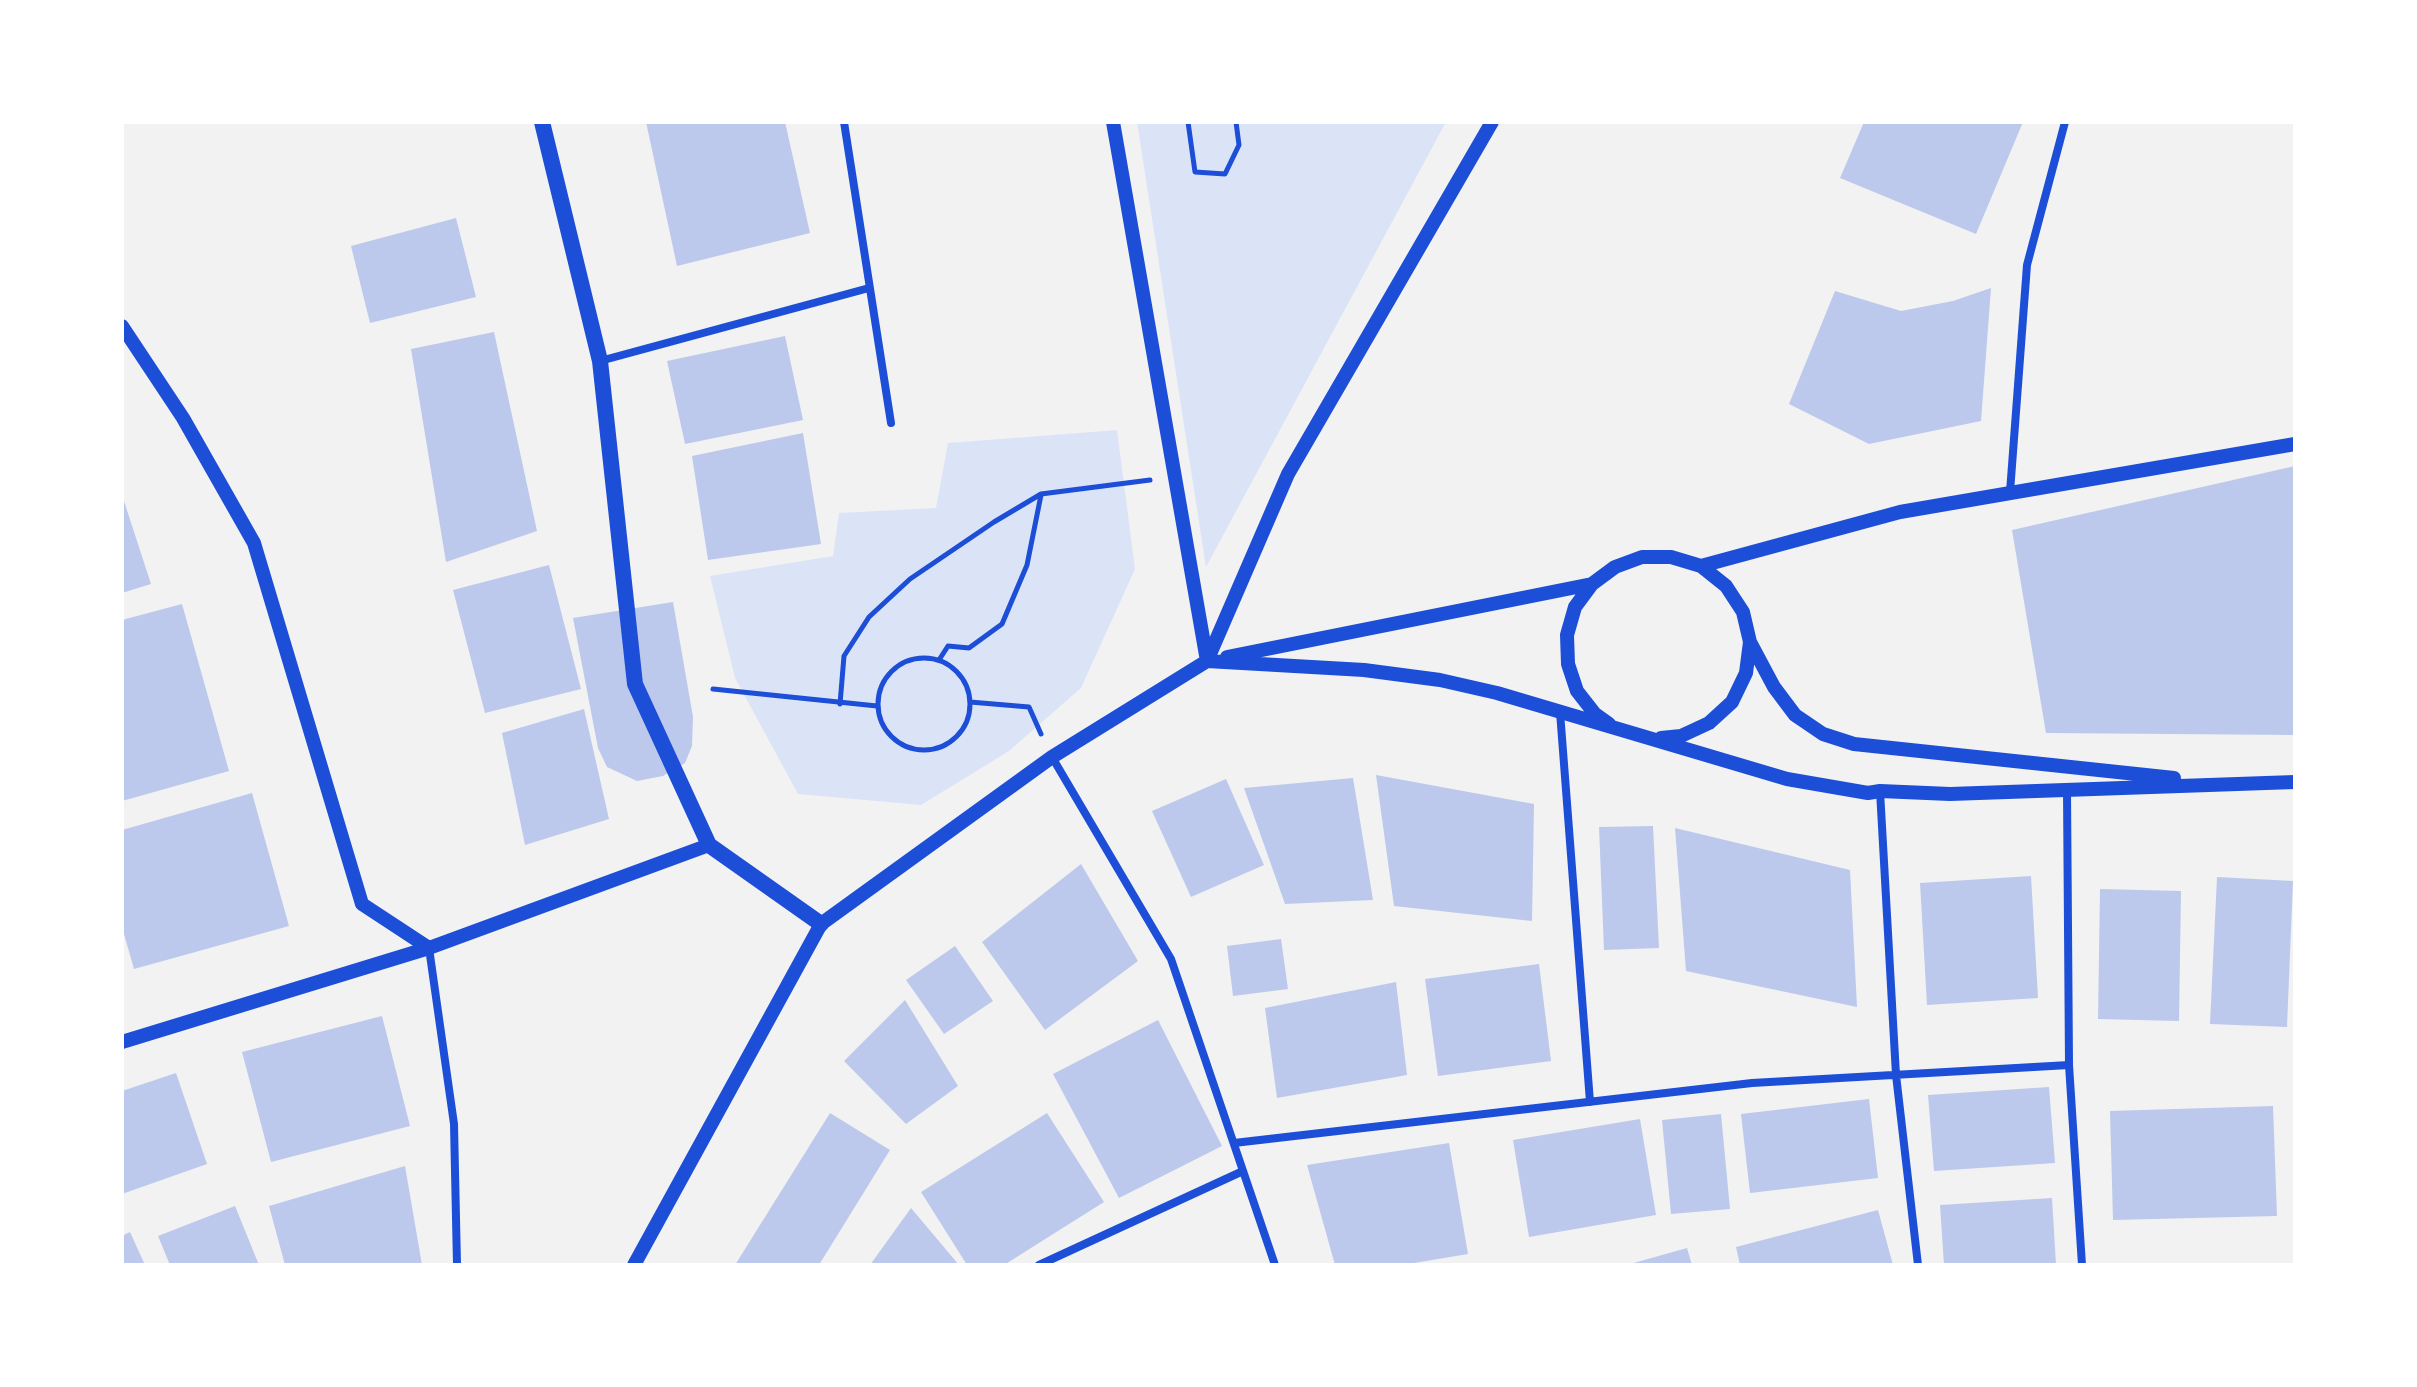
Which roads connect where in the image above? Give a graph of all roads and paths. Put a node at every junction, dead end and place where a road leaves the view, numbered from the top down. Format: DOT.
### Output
graph roads {
  1 [pos="542,122"];
  2 [pos="844,122"];
  3 [pos="1113,122"];
  4 [pos="1188,122"];
  5 [pos="1236,122"];
  6 [pos="1492,122"];
  7 [pos="2065,122"];
  8 [pos="869,288"];
  9 [pos="122,326"];
  10 [pos="600,361"];
  11 [pos="891,423"];
  12 [pos="2295,444"];
  13 [pos="1175,476"];
  14 [pos="2010,492"];
  15 [pos="1041,494"];
  16 [pos="1701,566"];
  17 [pos="1592,584"];
  18 [pos="1750,642"];
  19 [pos="939,660"];
  20 [pos="1207,661"];
  21 [pos="713,689"];
  22 [pos="970,702"];
  23 [pos="840,704"];
  24 [pos="877,706"];
  25 [pos="1560,712"];
  26 [pos="1619,730"];
  27 [pos="1649,738"];
  28 [pos="1052,757"];
  29 [pos="2295,782"];
  30 [pos="2218,783"];
  31 [pos="1880,791"];
  32 [pos="2067,791"];
  33 [pos="709,845"];
  34 [pos="821,924"];
  35 [pos="429,948"];
  36 [pos="122,1042"];
  37 [pos="2069,1065"];
  38 [pos="1896,1075"];
  39 [pos="1590,1102"];
  40 [pos="1234,1143"];
  41 [pos="1243,1171"];
  42 [pos="457,1265"];
  43 [pos="634,1265"];
  44 [pos="1039,1265"];
  45 [pos="1275,1265"];
  46 [pos="1918,1265"];
  47 [pos="2082,1265"];
  1 -- 10 [label="main road"];
  2 -- 8 [label="street"];
  3 -- 13 [label="street"];
  4 -- 5 [label="path"];
  6 -- 20 [label="street"];
  7 -- 14 [label="street"];
  8 -- 10 [label="street"];
  8 -- 11 [label="street"];
  9 -- 35 [label="street"];
  10 -- 33 [label="main road"];
  12 -- 14 [label="street"];
  13 -- 15 [label="path"];
  13 -- 20 [label="street"];
  14 -- 16 [label="street"];
  15 -- 19 [label="path"];
  15 -- 23 [label="path"];
  16 -- 17 [label="street"];
  16 -- 18 [label="street"];
  17 -- 20 [label="street"];
  17 -- 26 [label="street"];
  18 -- 27 [label="street"];
  18 -- 30 [label="street"];
  19 -- 22 [label="path"];
  19 -- 24 [label="path"];
  20 -- 25 [label="street"];
  20 -- 28 [label="street"];
  21 -- 23 [label="path"];
  22 -- 24 [label="path"];
  22 -- 28 [label="path"];
  23 -- 24 [label="path"];
  25 -- 26 [label="street"];
  25 -- 39 [label="street"];
  26 -- 27 [label="street"];
  27 -- 31 [label="street"];
  28 -- 34 [label="street"];
  28 -- 40 [label="street"];
  29 -- 30 [label="street"];
  30 -- 32 [label="street"];
  31 -- 32 [label="street"];
  31 -- 38 [label="street"];
  32 -- 37 [label="street"];
  33 -- 34 [label="main road"];
  33 -- 35 [label="street"];
  34 -- 43 [label="street"];
  35 -- 36 [label="street"];
  35 -- 42 [label="street"];
  37 -- 38 [label="street"];
  37 -- 47 [label="street"];
  38 -- 39 [label="street"];
  38 -- 46 [label="street"];
  39 -- 40 [label="street"];
  40 -- 41 [label="street"];
  41 -- 44 [label="street"];
  41 -- 45 [label="street"];
}
